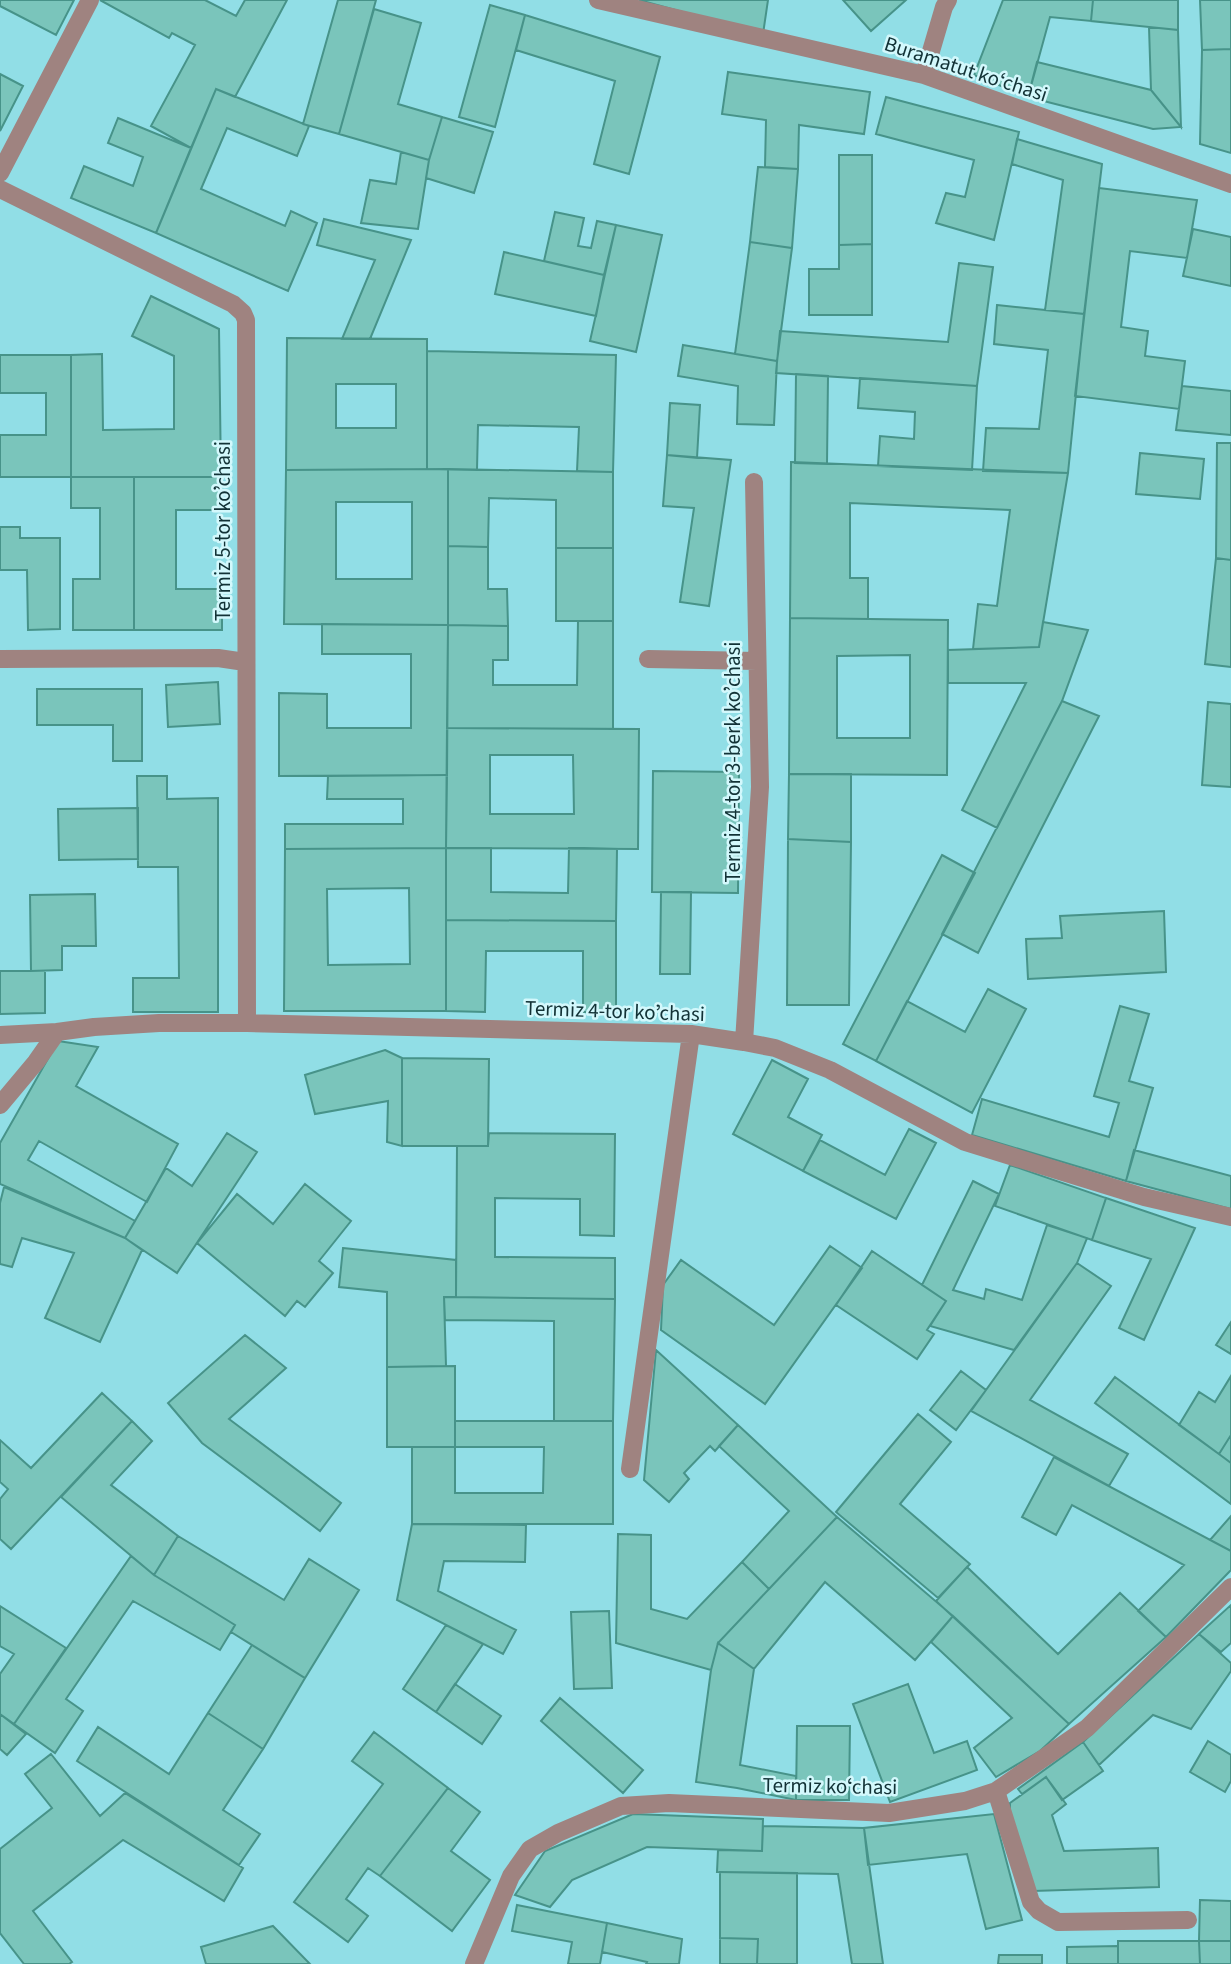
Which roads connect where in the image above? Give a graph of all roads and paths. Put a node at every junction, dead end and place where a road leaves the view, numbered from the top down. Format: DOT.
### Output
graph roads {
  1 [pos="90,0"];
  2 [pos="598,0"];
  3 [pos="948,0"];
  4 [pos="924,75"];
  5 [pos="0,173"];
  6 [pos="1231,184"];
  7 [pos="0,190"];
  8 [pos="754,482"];
  9 [pos="0,659"];
  10 [pos="648,659"];
  11 [pos="757,661"];
  12 [pos="245,662"];
  13 [pos="247,1023"];
  14 [pos="57,1032"];
  15 [pos="691,1034"];
  16 [pos="0,1035"];
  17 [pos="744,1042"];
  18 [pos="0,1105"];
  19 [pos="1231,1217"];
  20 [pos="630,1469"];
  21 [pos="1231,1587"];
  22 [pos="996,1791"];
  23 [pos="1188,1920"];
  24 [pos="474,1964"];
  1 -- 5 [label="street"];
  2 -- 4 [label="street, Buramatut koʻchasi"];
  3 -- 4 [label="street"];
  4 -- 6 [label="street, Buramatut koʻchasi"];
  7 -- 12 [label="street, Termiz 5-tor koʼchasi"];
  8 -- 11 [label="street, Termiz 4-tor 3-berk koʼchasi"];
  9 -- 12 [label="street"];
  10 -- 11 [label="street"];
  11 -- 17 [label="street, Termiz 4-tor 3-berk koʼchasi"];
  12 -- 13 [label="street, Termiz 5-tor koʼchasi"];
  13 -- 14 [label="street, Termiz 4-tor koʼchasi"];
  13 -- 15 [label="street, Termiz 4-tor koʼchasi"];
  14 -- 16 [label="street, Termiz 4-tor koʼchasi"];
  14 -- 18 [label="street"];
  15 -- 17 [label="street, Termiz 4-tor koʼchasi"];
  15 -- 20 [label="street"];
  17 -- 19 [label="street, Termiz 4-tor koʼchasi"];
  21 -- 22 [label="street, Termiz koʻchasi"];
  22 -- 23 [label="street"];
  22 -- 24 [label="street, Termiz koʻchasi"];
}
